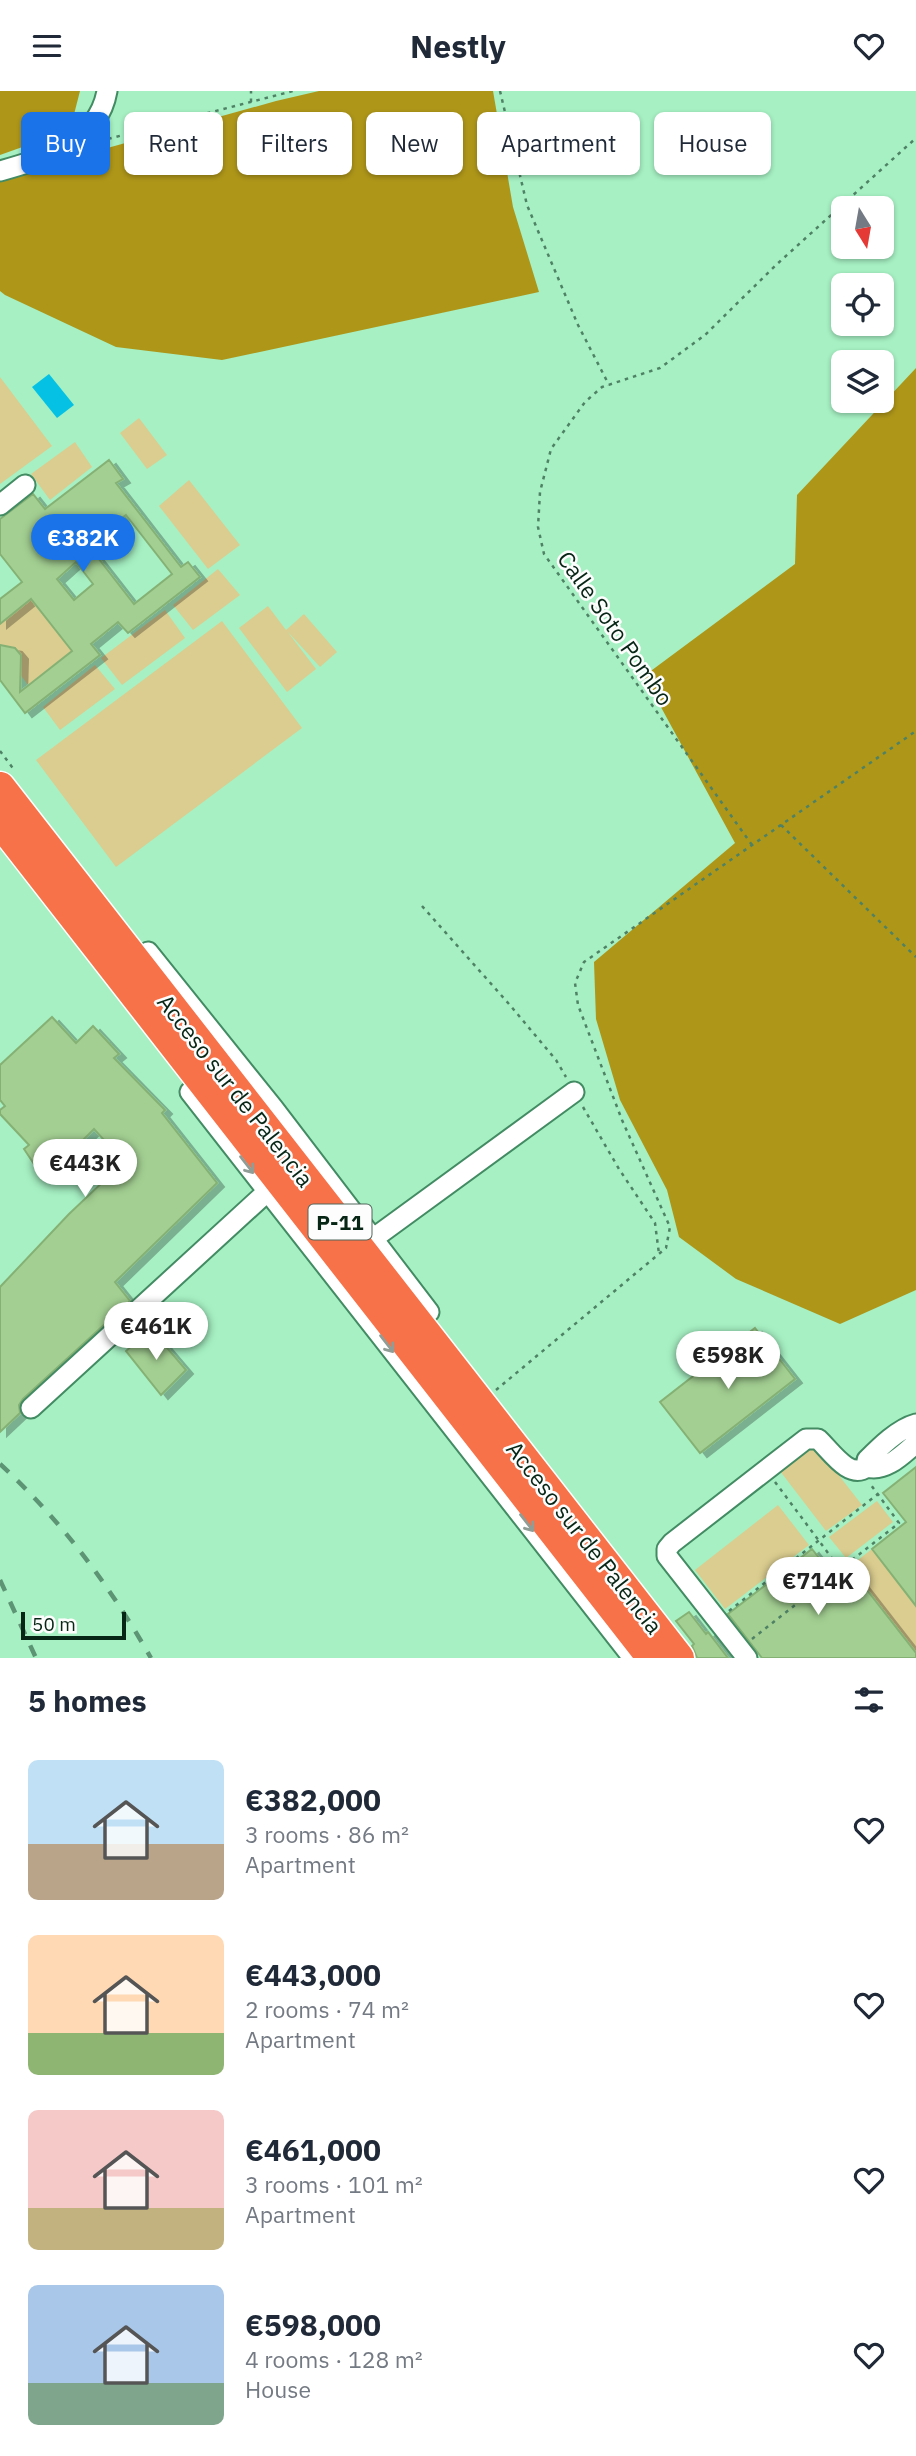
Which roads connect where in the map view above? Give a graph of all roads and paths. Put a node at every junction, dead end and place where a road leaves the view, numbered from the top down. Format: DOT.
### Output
graph roads {
  1 [pos="107,91"];
  2 [pos="251,91"];
  3 [pos="293,91"];
  4 [pos="500,91"];
  5 [pos="251,102"];
  6 [pos="916,138"];
  7 [pos="110,139"];
  8 [pos="0,171"];
  9 [pos="609,385"];
  10 [pos="25,485"];
  11 [pos="0,505"];
  12 [pos="916,731"];
  13 [pos="0,769"];
  14 [pos="0,787"];
  15 [pos="0,822"];
  16 [pos="781,825"];
  17 [pos="38,835"];
  18 [pos="0,840"];
  19 [pos="752,845"];
  20 [pos="422,906"];
  21 [pos="67,908"];
  22 [pos="148,952"];
  23 [pos="916,957"];
  24 [pos="190,1092"];
  25 [pos="575,1092"];
  26 [pos="268,1191"];
  27 [pos="374,1238"];
  28 [pos="659,1254"];
  29 [pos="429,1312"];
  30 [pos="488,1397"];
  31 [pos="31,1408"];
  32 [pos="916,1424"];
  33 [pos="916,1443"];
  34 [pos="514,1445"];
  35 [pos="864,1469"];
  36 [pos="766,1470"];
  37 [pos="878,1494"];
  38 [pos="819,1540"];
  39 [pos="840,1569"];
  40 [pos="717,1620"];
  41 [pos="743,1653"];
  42 [pos="633,1658"];
  43 [pos="652,1658"];
  44 [pos="679,1658"];
  1 -- 8 [label="lane"];
  2 -- 5 [label="path"];
  3 -- 5 [label="path"];
  4 -- 9 [label="path"];
  5 -- 7 [label="path"];
  6 -- 9 [label="path, Calle Soto Pombo"];
  9 -- 19 [label="path, Calle Soto Pombo"];
  10 -- 11 [label="lane"];
  12 -- 16 [label="path"];
  13 -- 17 [label="highway"];
  14 -- 17 [label="highway, Acceso sur de Palencia / P-11"];
  15 -- 21 [label="highway, Acceso sur de Palencia / P-11"];
  16 -- 19 [label="path"];
  16 -- 23 [label="path"];
  17 -- 22 [label="highway"];
  17 -- 34 [label="highway, Acceso sur de Palencia / P-11"];
  18 -- 21 [label="highway"];
  19 -- 28 [label="path"];
  20 -- 25 [label="path"];
  21 -- 24 [label="highway"];
  21 -- 43 [label="highway, Acceso sur de Palencia / P-11"];
  22 -- 27 [label="lane"];
  24 -- 26 [label="lane, one-way"];
  25 -- 27 [label="lane"];
  25 -- 28 [label="path"];
  26 -- 31 [label="lane"];
  26 -- 42 [label="lane, one-way"];
  27 -- 29 [label="lane"];
  28 -- 30 [label="path"];
  29 -- 30 [label="highway"];
  30 -- 34 [label="highway"];
  32 -- 35 [label="lane"];
  33 -- 35 [label="lane"];
  34 -- 44 [label="highway, Acceso sur de Palencia / P-11"];
  35 -- 36 [label="lane"];
  35 -- 37 [label="path"];
  36 -- 38 [label="path"];
  36 -- 40 [label="lane"];
  37 -- 38 [label="path"];
  37 -- 39 [label="path"];
  38 -- 39 [label="path"];
  38 -- 40 [label="path"];
  39 -- 41 [label="path"];
  40 -- 41 [label="lane"];
}
